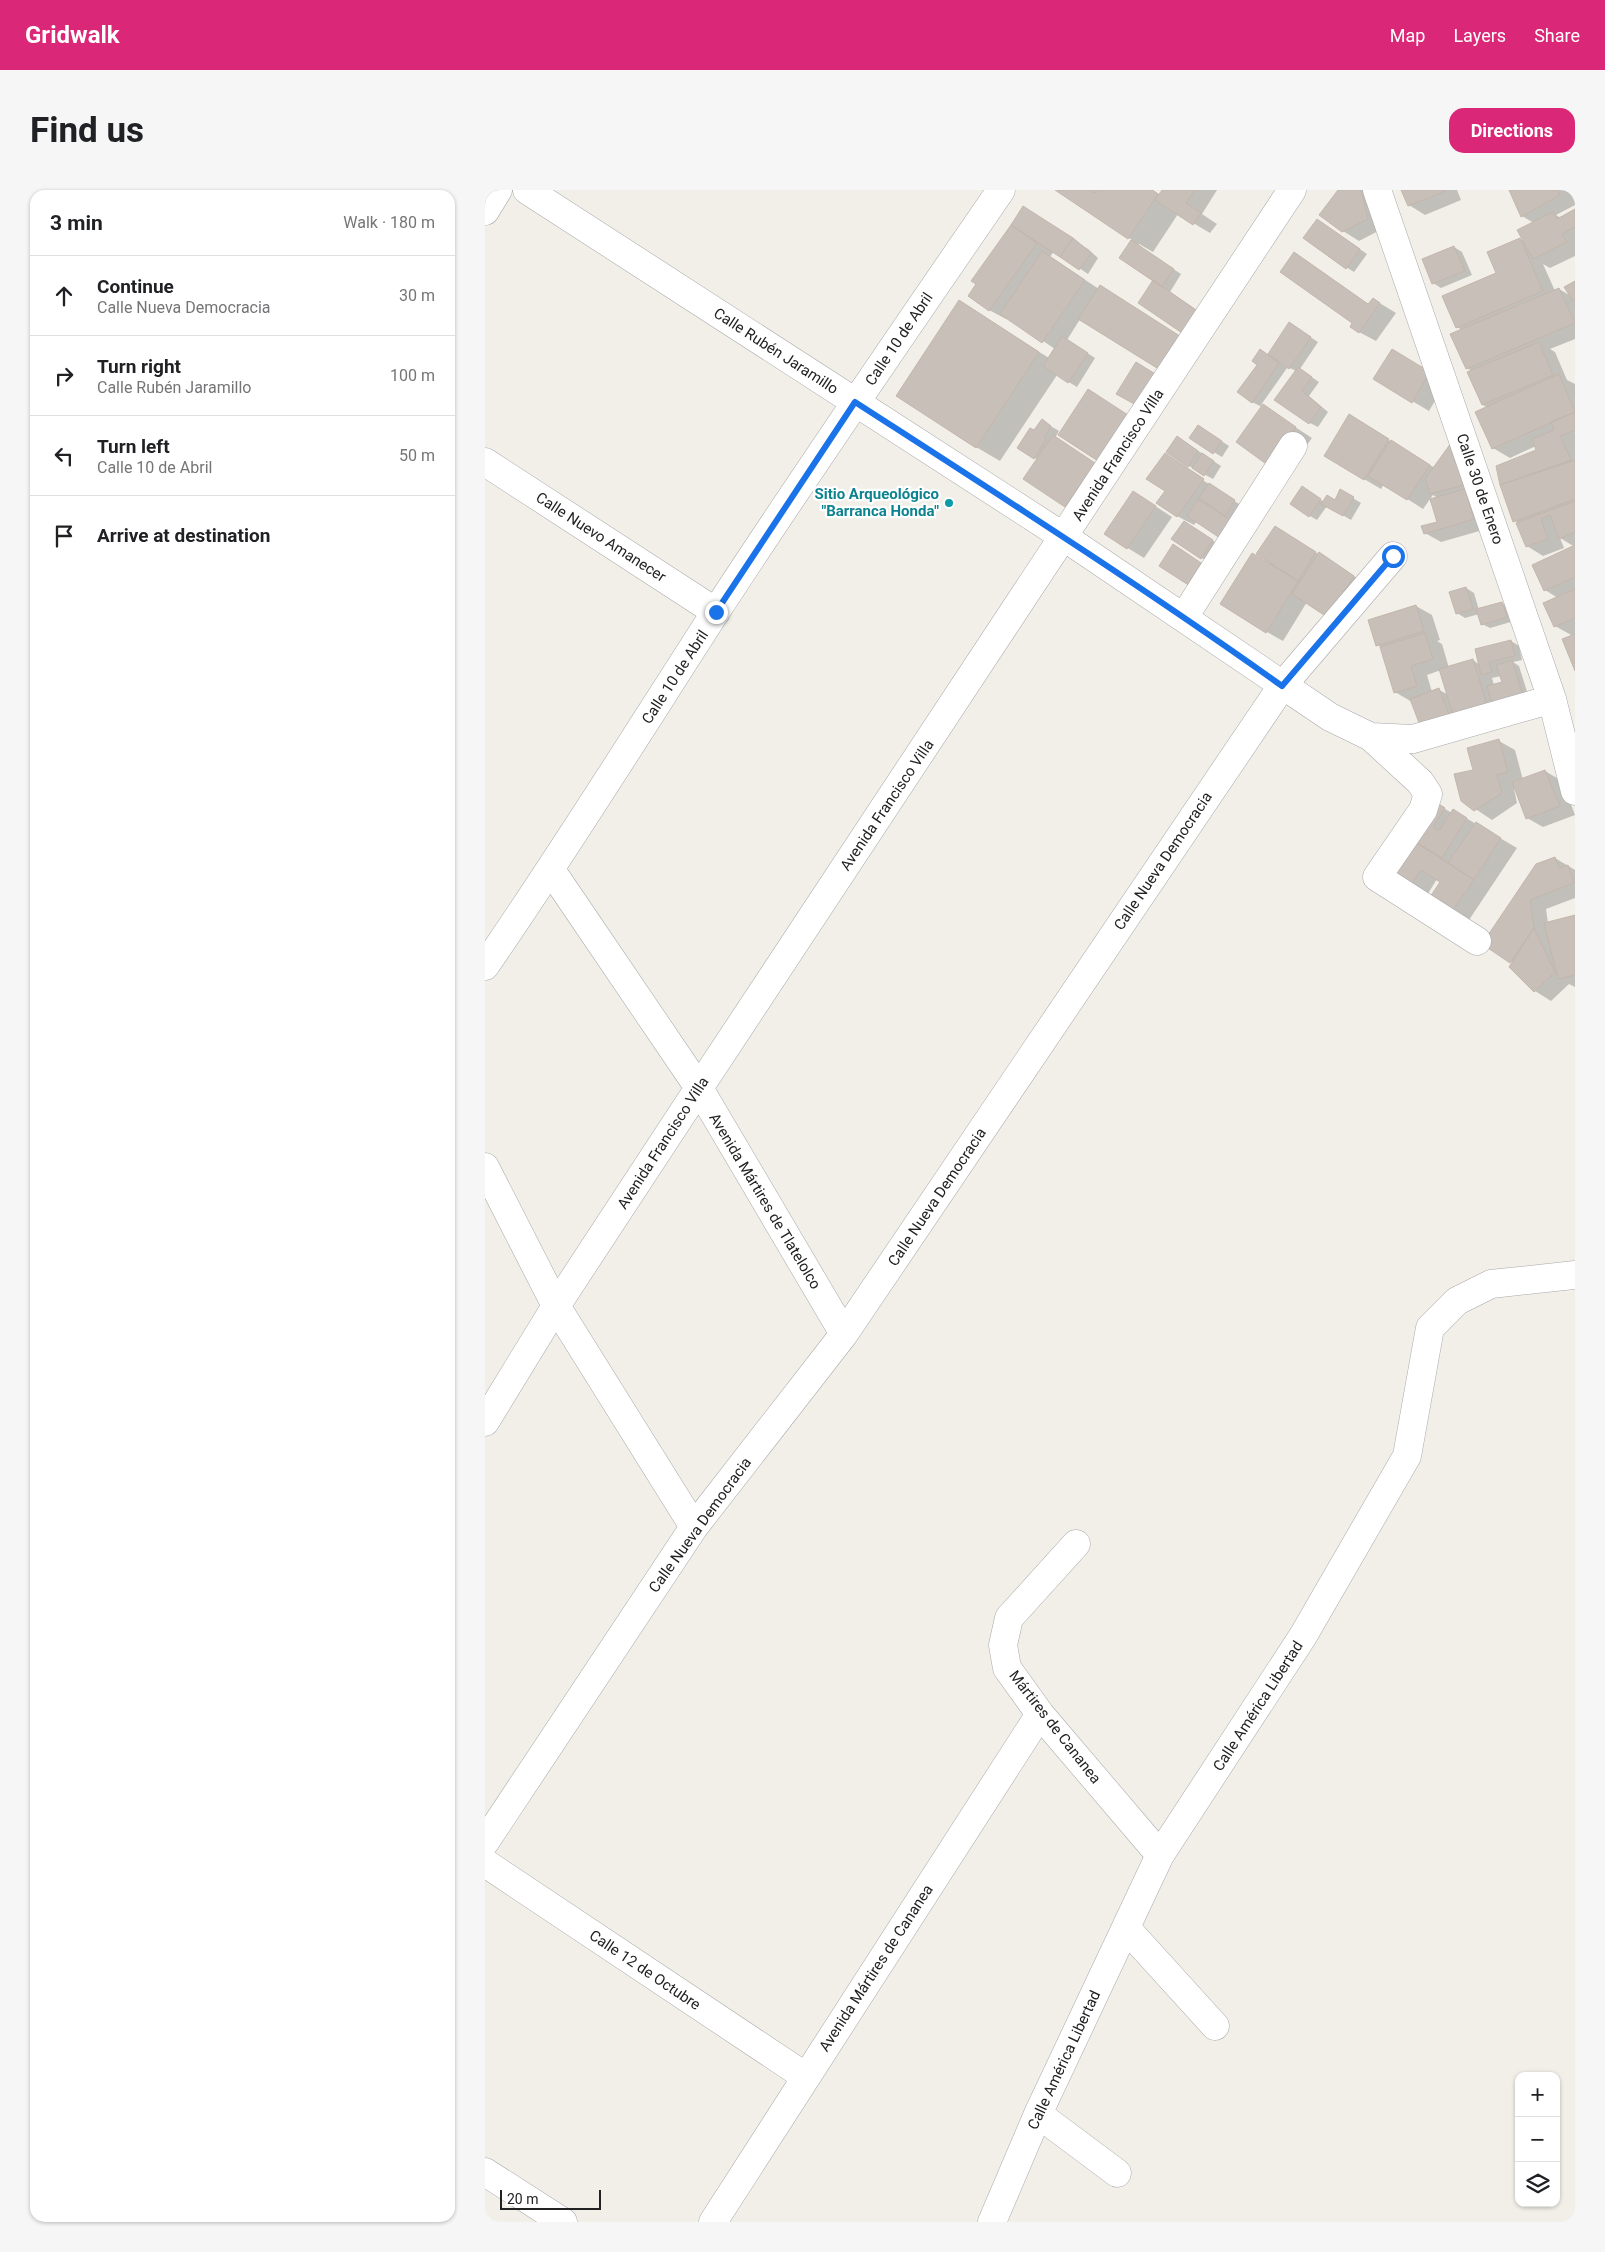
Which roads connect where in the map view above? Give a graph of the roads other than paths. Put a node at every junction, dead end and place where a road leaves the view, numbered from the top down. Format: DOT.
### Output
graph roads {
  1 [pos="499,190"];
  2 [pos="527,190"];
  3 [pos="1001,190"];
  4 [pos="1293,190"];
  5 [pos="1377,190"];
  6 [pos="485,211"];
  7 [pos="855,402"];
  8 [pos="1293,446"];
  9 [pos="485,462"];
  10 [pos="1064,537"];
  11 [pos="1393,556"];
  12 [pos="716,612"];
  13 [pos="1185,617"];
  14 [pos="1282,686"];
  15 [pos="1552,698"];
  16 [pos="1371,737"];
  17 [pos="1575,791"];
  18 [pos="551,870"];
  19 [pos="1477,941"];
  20 [pos="485,966"];
  21 [pos="699,1088"];
  22 [pos="485,1167"];
  23 [pos="1575,1275"];
  24 [pos="556,1306"];
  25 [pos="844,1334"];
  26 [pos="485,1422"];
  27 [pos="694,1527"];
  28 [pos="1076,1544"];
  29 [pos="1040,1714"];
  30 [pos="485,1842"];
  31 [pos="1160,1855"];
  32 [pos="485,1863"];
  33 [pos="1126,1928"];
  34 [pos="1215,2026"];
  35 [pos="806,2077"];
  36 [pos="1038,2114"];
  37 [pos="485,2172"];
  38 [pos="1117,2173"];
  39 [pos="563,2222"];
  40 [pos="713,2222"];
  41 [pos="992,2222"];
  1 -- 6 [label="street"];
  2 -- 7 [label="street, Calle Rubén Jaramillo"];
  3 -- 7 [label="street, Calle 10 de Abril"];
  4 -- 10 [label="street, Avenida Francisco Villa"];
  5 -- 15 [label="street, Calle 30 de Enero"];
  7 -- 10 [label="street, Calle Rubén Jaramillo"];
  7 -- 12 [label="street, Calle 10 de Abril"];
  8 -- 13 [label="street"];
  9 -- 12 [label="street, Calle Nuevo Amanecer"];
  10 -- 13 [label="street, Calle Rubén Jaramillo"];
  10 -- 21 [label="street, Avenida Francisco Villa"];
  11 -- 14 [label="street, Calle Nueva Democracia"];
  12 -- 18 [label="street, Calle 10 de Abril"];
  13 -- 14 [label="street, Calle Rubén Jaramillo"];
  14 -- 16 [label="street, Calle Rubén Jaramillo"];
  14 -- 25 [label="street, Calle Nueva Democracia"];
  15 -- 16 [label="street, Calle Rubén Jaramillo"];
  15 -- 17 [label="street, Calle 30 de Enero"];
  16 -- 19 [label="street"];
  18 -- 20 [label="street, Calle 10 de Abril"];
  18 -- 21 [label="street, Avenida Mártires de Tlatelolco"];
  21 -- 24 [label="street, Avenida Francisco Villa"];
  21 -- 25 [label="street, Avenida Mártires de Tlatelolco"];
  22 -- 24 [label="street"];
  23 -- 31 [label="street, Calle América Libertad"];
  24 -- 26 [label="street, Avenida Francisco Villa"];
  24 -- 27 [label="street"];
  25 -- 27 [label="street, Calle Nueva Democracia"];
  27 -- 30 [label="street, Calle Nueva Democracia"];
  28 -- 29 [label="street, Mártires de Cananea"];
  29 -- 31 [label="street, Mártires de Cananea"];
  29 -- 35 [label="street, Avenida Mártires de Cananea"];
  31 -- 33 [label="street, Calle América Libertad"];
  32 -- 35 [label="street, Calle 12 de Octubre"];
  33 -- 34 [label="street"];
  33 -- 36 [label="street, Calle América Libertad"];
  35 -- 40 [label="street, Avenida Mártires de Cananea"];
  36 -- 38 [label="street"];
  36 -- 41 [label="street, Calle América Libertad"];
  37 -- 39 [label="street"];
}
